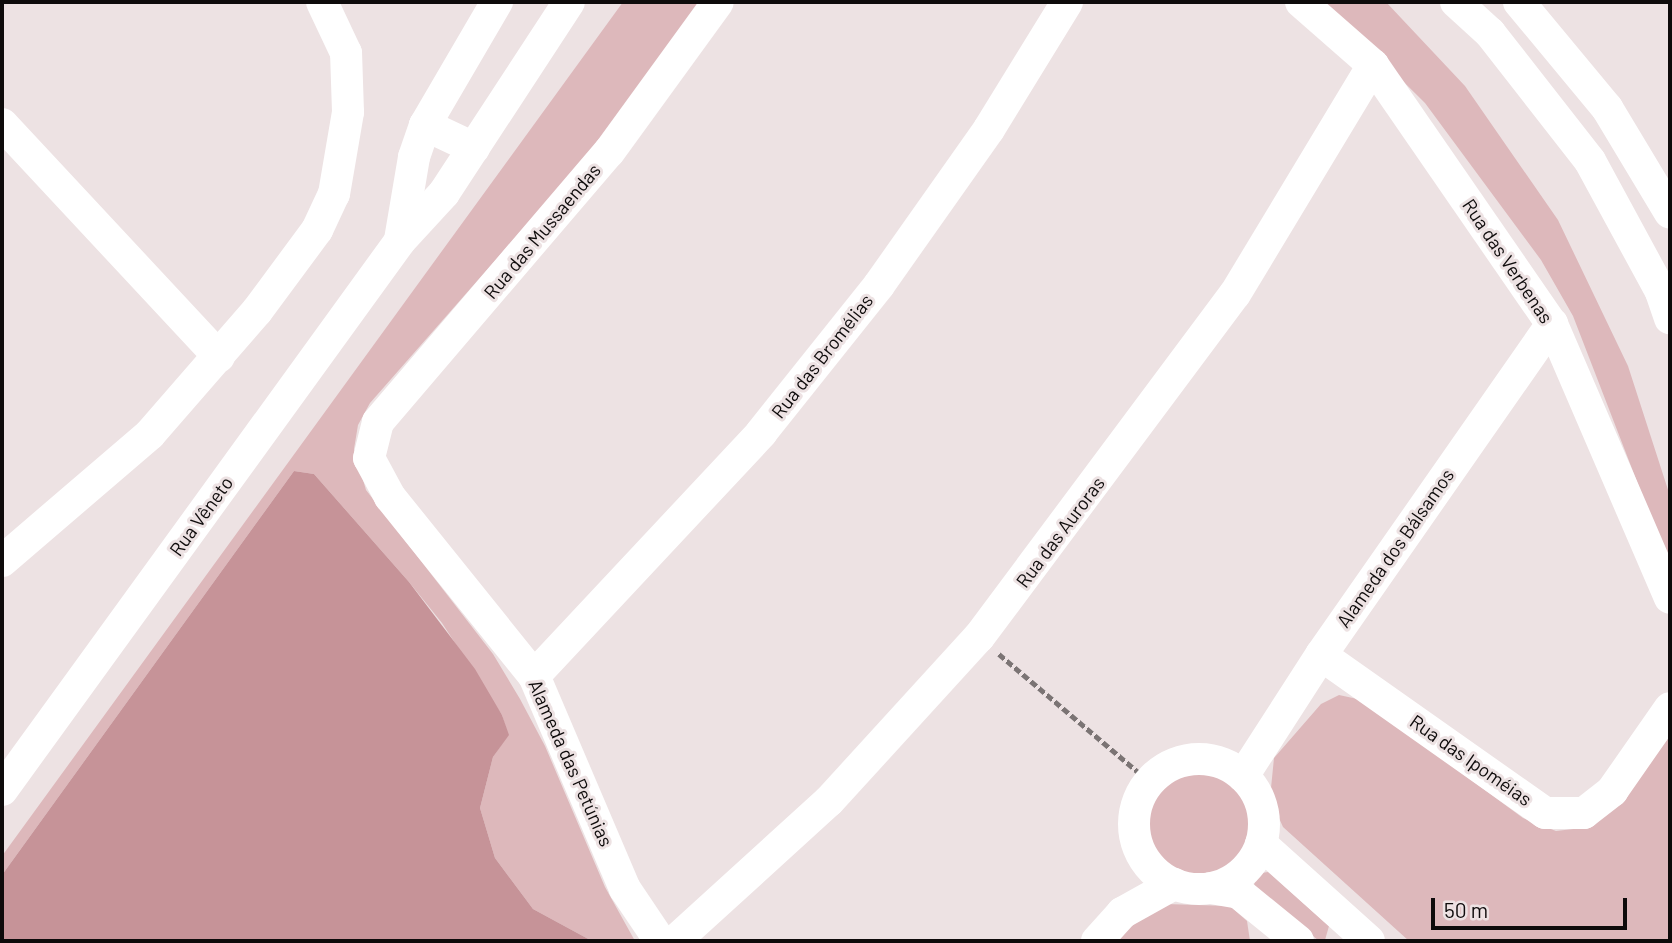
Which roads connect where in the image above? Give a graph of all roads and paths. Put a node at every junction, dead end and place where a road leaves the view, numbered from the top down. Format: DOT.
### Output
graph roads {
  1 [pos="322,2"];
  2 [pos="497,2"];
  3 [pos="569,2"];
  4 [pos="718,2"];
  5 [pos="1067,2"];
  6 [pos="1301,2"];
  7 [pos="1456,2"];
  8 [pos="1519,2"];
  9 [pos="1373,65"];
  10 [pos="2,124"];
  11 [pos="425,125"];
  12 [pos="474,148"];
  13 [pos="1670,213"];
  14 [pos="400,241"];
  15 [pos="1670,318"];
  16 [pos="1552,324"];
  17 [pos="219,357"];
  18 [pos="369,458"];
  19 [pos="2,561"];
  20 [pos="1670,598"];
  21 [pos="979,637"];
  22 [pos="1321,655"];
  23 [pos="534,676"];
  24 [pos="1670,708"];
  25 [pos="1243,776"];
  26 [pos="1149,780"];
  27 [pos="2,790"];
  28 [pos="1261,844"];
  29 [pos="1139,850"];
  30 [pos="1174,884"];
  31 [pos="1211,888"];
  32 [pos="1122,913"];
  33 [pos="1354,936"];
  34 [pos="660,941"];
  35 [pos="675,941"];
  36 [pos="1097,941"];
  37 [pos="1298,941"];
  1 -- 17 [label="street"];
  2 -- 11 [label="street, Rua Vêneto"];
  3 -- 12 [label="street, Rua Vêneto"];
  4 -- 18 [label="street, Rua das Mussaendas"];
  5 -- 23 [label="street, Rua das Bromélias"];
  6 -- 9 [label="street, Rua das Verbenas"];
  7 -- 15 [label="street"];
  8 -- 13 [label="street"];
  9 -- 16 [label="street, Rua das Verbenas"];
  9 -- 21 [label="street, Rua das Auroras"];
  10 -- 17 [label="street"];
  11 -- 12 [label="street"];
  11 -- 14 [label="street, Rua Vêneto"];
  12 -- 14 [label="street, Rua Vêneto"];
  14 -- 27 [label="street, Rua Vêneto"];
  16 -- 20 [label="street, Rua das Verbenas"];
  16 -- 22 [label="street, Alameda dos Bálsamos"];
  17 -- 19 [label="street"];
  18 -- 23 [label="street, Alameda das Petúnias"];
  21 -- 26 [label="path"];
  21 -- 35 [label="street, Rua das Auroras"];
  22 -- 24 [label="street, Rua das Ipoméias"];
  22 -- 25 [label="street, Alameda dos Bálsamos"];
  23 -- 34 [label="street, Alameda das Petúnias"];
  25 -- 26 [label="street"];
  25 -- 28 [label="street"];
  26 -- 29 [label="street"];
  28 -- 31 [label="street"];
  28 -- 33 [label="street"];
  29 -- 30 [label="street"];
  29 -- 32 [label="street"];
  30 -- 31 [label="street"];
  30 -- 32 [label="street"];
  31 -- 37 [label="street"];
  32 -- 36 [label="street"];
}
